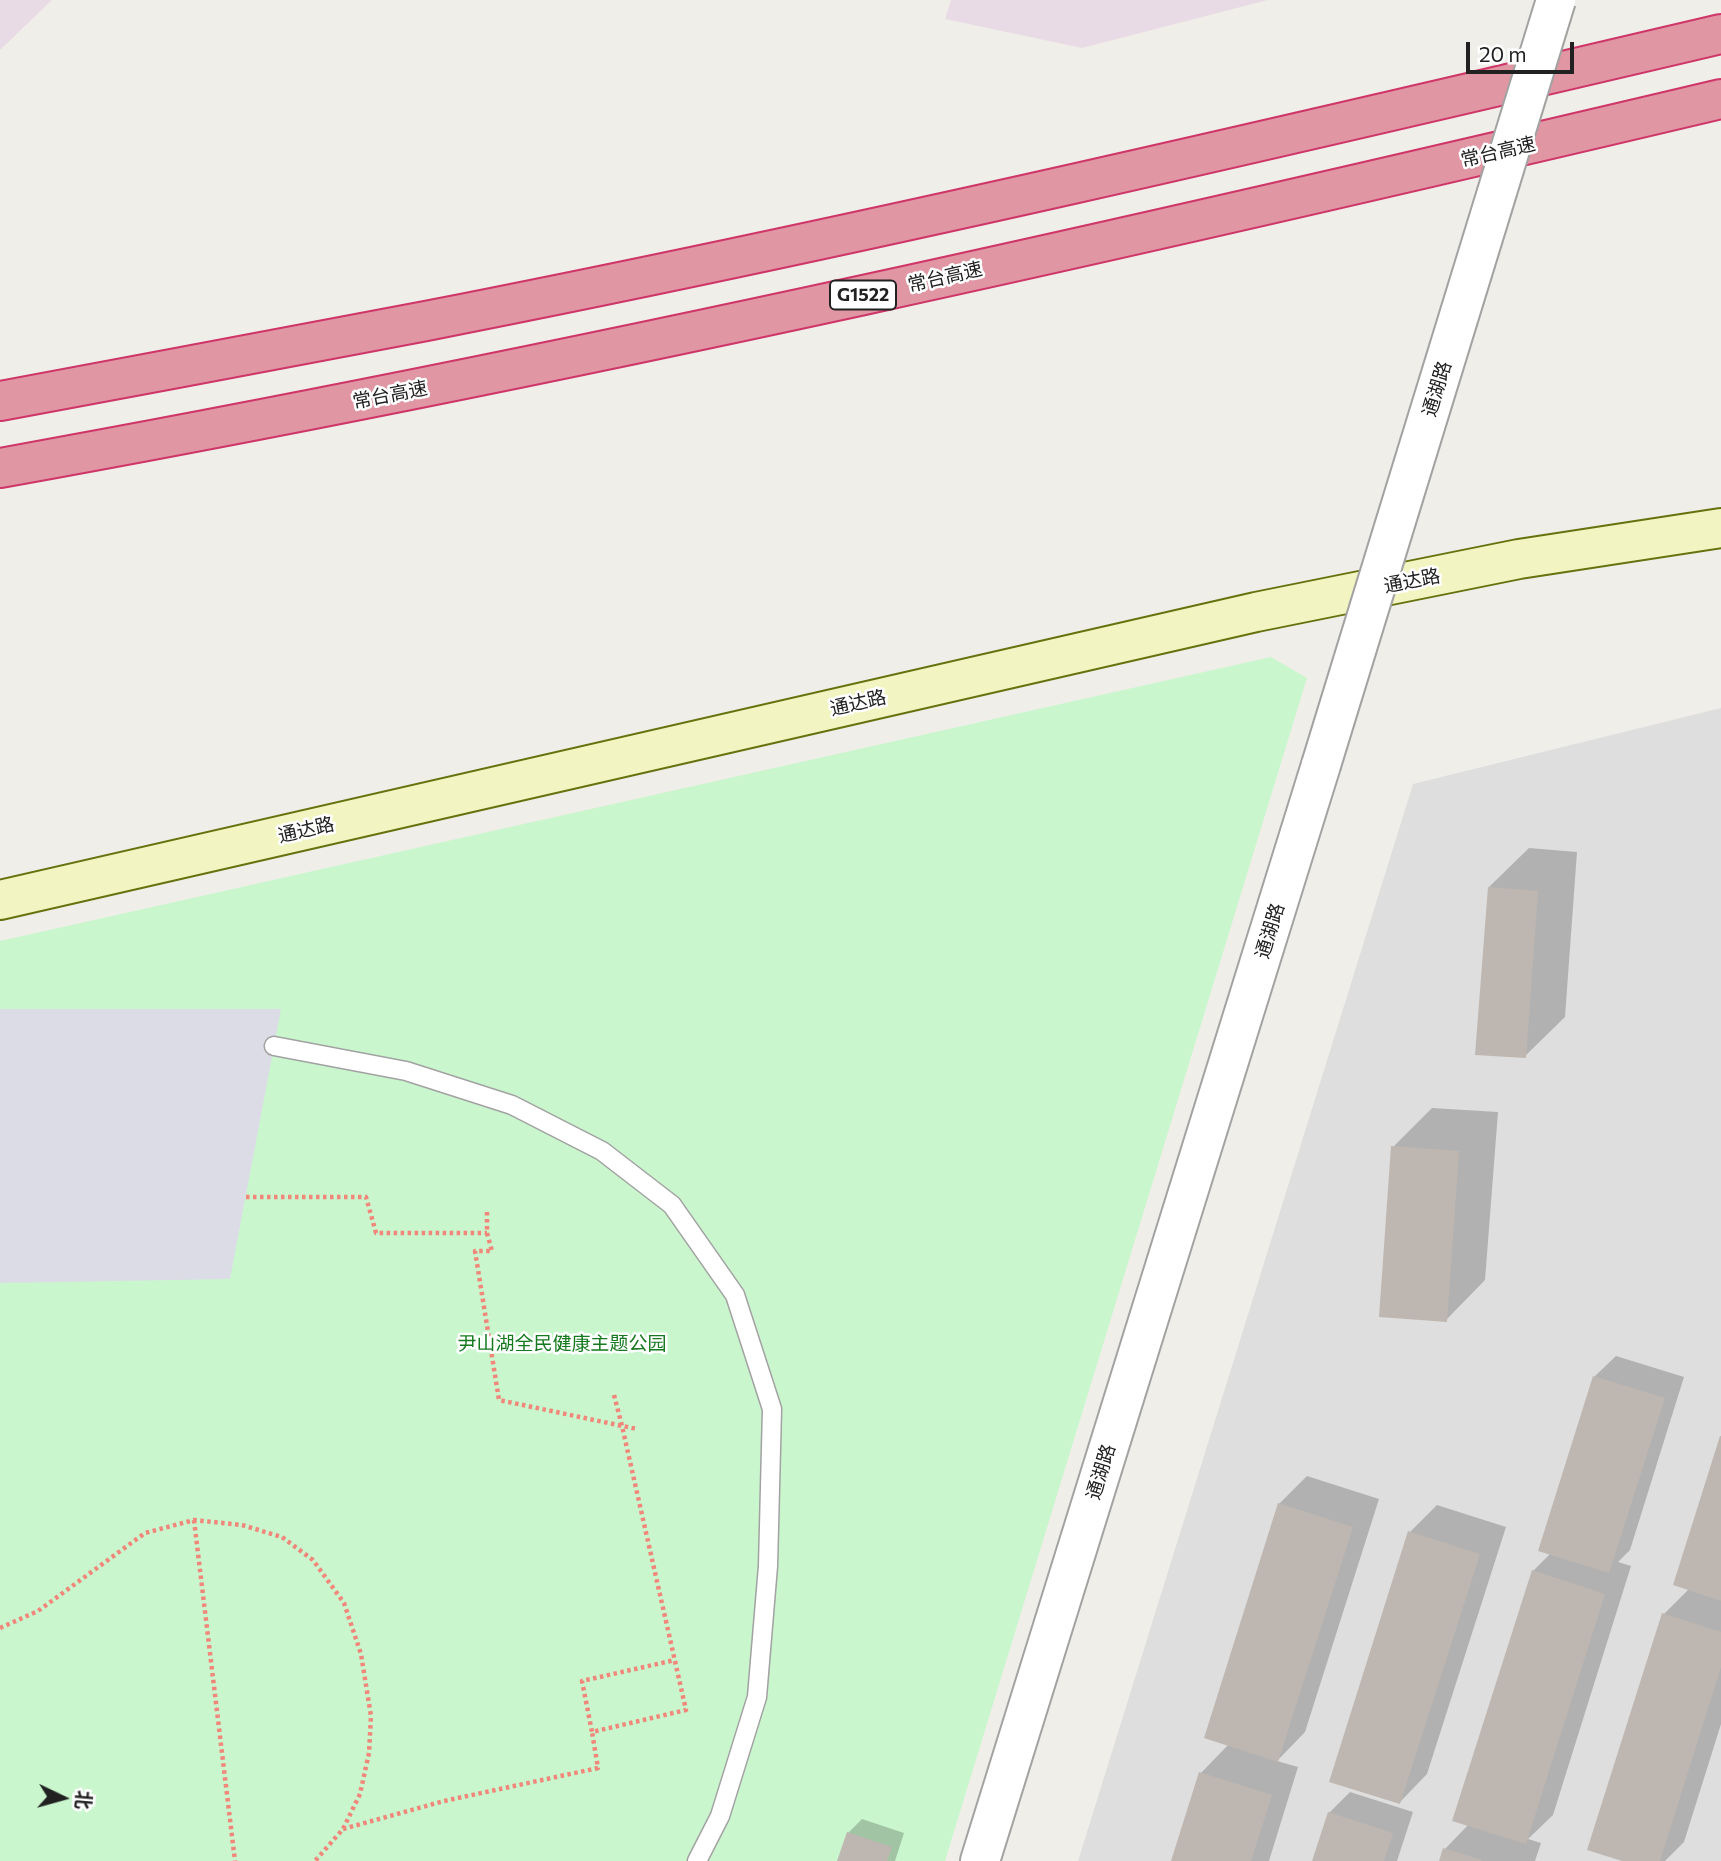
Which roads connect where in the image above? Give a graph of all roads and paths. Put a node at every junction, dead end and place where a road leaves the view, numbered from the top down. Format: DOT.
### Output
graph roads {
  1 [pos="1556,0"];
  2 [pos="1721,34"];
  3 [pos="1721,99"];
  4 [pos="0,401"];
  5 [pos="0,468"];
  6 [pos="1721,528"];
  7 [pos="0,900"];
  8 [pos="274,1046"];
  9 [pos="246,1197"];
  10 [pos="487,1212"];
  11 [pos="486,1233"];
  12 [pos="614,1395"];
  13 [pos="622,1426"];
  14 [pos="637,1429"];
  15 [pos="194,1520"];
  16 [pos="0,1628"];
  17 [pos="675,1660"];
  18 [pos="592,1732"];
  19 [pos="343,1829"];
  20 [pos="235,1861"];
  21 [pos="315,1861"];
  22 [pos="697,1861"];
  23 [pos="981,1861"];
  1 -- 23 [label="street, 通湖路, bridge"];
  2 -- 4 [label="highway"];
  3 -- 5 [label="highway, 常台高速 / G1522"];
  6 -- 7 [label="main road, 通达路"];
  8 -- 22 [label="lane"];
  9 -- 11 [label="path"];
  10 -- 11 [label="path"];
  11 -- 13 [label="path"];
  12 -- 13 [label="path"];
  13 -- 14 [label="path"];
  13 -- 17 [label="path"];
  15 -- 16 [label="path"];
  15 -- 19 [label="path"];
  15 -- 20 [label="path"];
  17 -- 18 [label="path"];
  17 -- 18 [label="path"];
  18 -- 19 [label="path"];
  19 -- 21 [label="path"];
}
